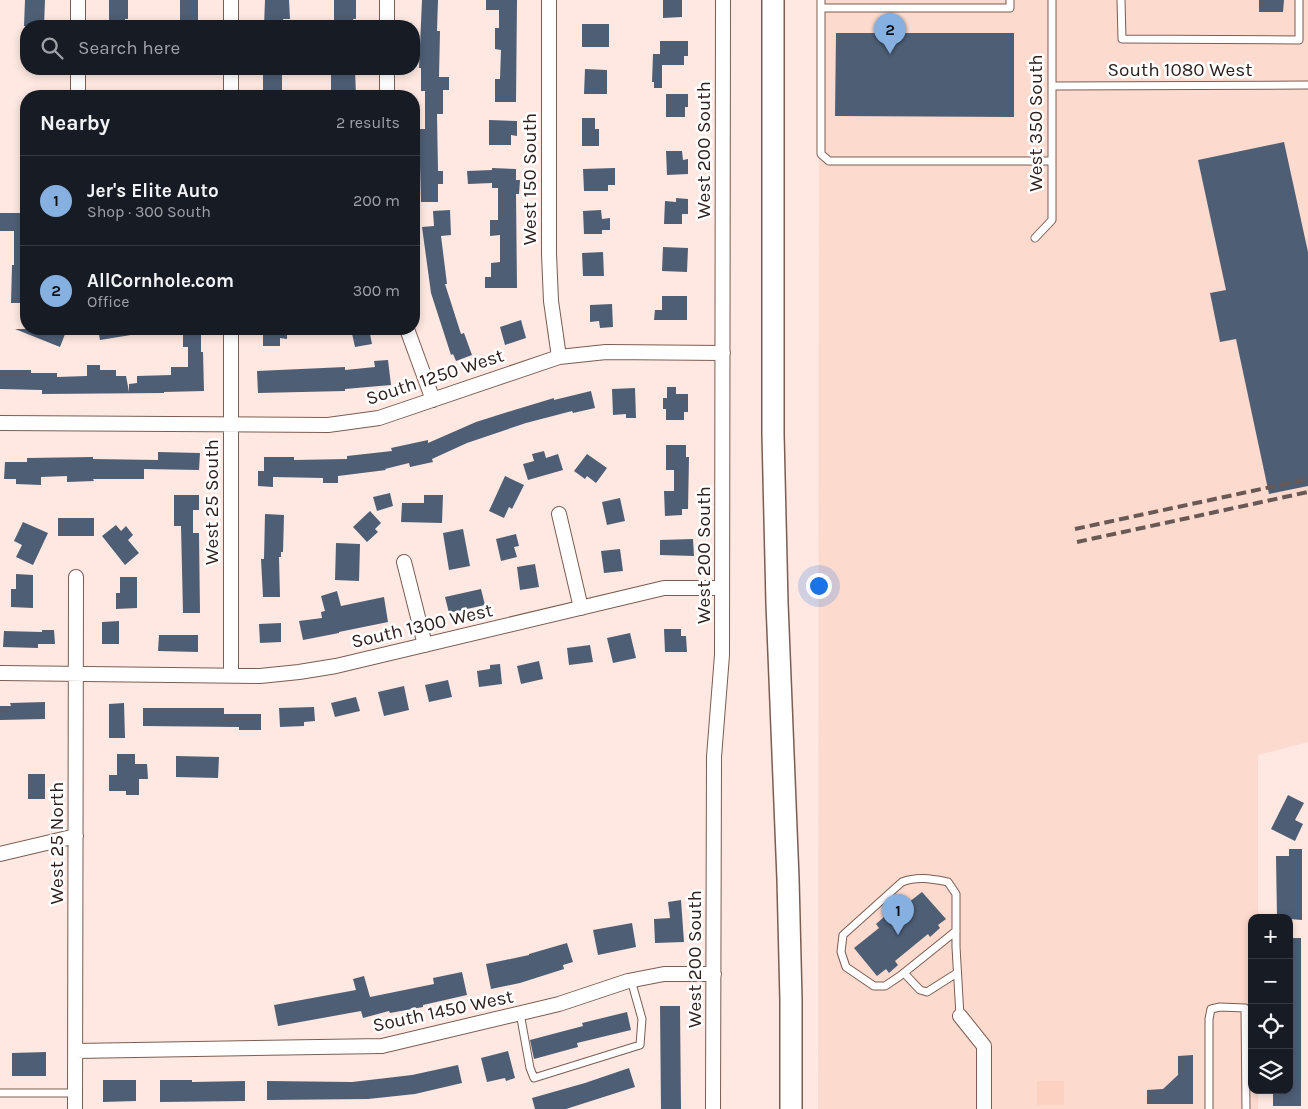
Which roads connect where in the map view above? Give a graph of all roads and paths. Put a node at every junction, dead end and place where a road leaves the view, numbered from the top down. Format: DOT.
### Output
graph roads {
  1 [pos="78,0"];
  2 [pos="230,0"];
  3 [pos="387,0"];
  4 [pos="549,0"];
  5 [pos="723,0"];
  6 [pos="773,0"];
  7 [pos="1010,0"];
  8 [pos="1052,0"];
  9 [pos="1121,0"];
  10 [pos="1299,0"];
  11 [pos="821,4"];
  12 [pos="78,20"];
  13 [pos="230,20"];
  14 [pos="387,20"];
  15 [pos="78,75"];
  16 [pos="230,75"];
  17 [pos="387,75"];
  18 [pos="1308,85"];
  19 [pos="1052,86"];
  20 [pos="78,90"];
  21 [pos="230,90"];
  22 [pos="387,90"];
  23 [pos="1052,161"];
  24 [pos="1035,238"];
  25 [pos="230,335"];
  26 [pos="409,335"];
  27 [pos="723,353"];
  28 [pos="560,357"];
  29 [pos="433,400"];
  30 [pos="0,423"];
  31 [pos="230,424"];
  32 [pos="559,514"];
  33 [pos="404,562"];
  34 [pos="76,577"];
  35 [pos="722,588"];
  36 [pos="581,608"];
  37 [pos="425,645"];
  38 [pos="0,673"];
  39 [pos="76,674"];
  40 [pos="230,675"];
  41 [pos="76,836"];
  42 [pos="0,854"];
  43 [pos="956,931"];
  44 [pos="904,973"];
  45 [pos="957,973"];
  46 [pos="714,974"];
  47 [pos="631,980"];
  48 [pos="520,1013"];
  49 [pos="960,1016"];
  50 [pos="75,1051"];
  51 [pos="0,1093"];
  52 [pos="75,1093"];
  53 [pos="75,1109"];
  54 [pos="713,1109"];
  55 [pos="791,1109"];
  56 [pos="984,1109"];
  57 [pos="1209,1109"];
  58 [pos="1246,1109"];
  1 -- 12 [label="street"];
  2 -- 13 [label="street"];
  3 -- 14 [label="street"];
  4 -- 28 [label="street, West 150 South"];
  5 -- 27 [label="street, West 200 South"];
  6 -- 55 [label="main road"];
  7 -- 11 [label="lane"];
  8 -- 19 [label="lane, West 350 South"];
  9 -- 10 [label="lane"];
  11 -- 23 [label="lane"];
  15 -- 20 [label="street"];
  16 -- 21 [label="street"];
  17 -- 22 [label="street"];
  18 -- 19 [label="lane, South 1080 West"];
  19 -- 23 [label="lane, West 350 South"];
  23 -- 24 [label="lane, West 350 South"];
  25 -- 31 [label="street, West 25 South"];
  26 -- 29 [label="street"];
  27 -- 28 [label="street, South 1250 West"];
  27 -- 35 [label="street, West 200 South"];
  28 -- 29 [label="street, South 1250 West"];
  29 -- 31 [label="street, South 1250 West"];
  30 -- 31 [label="street, South 1250 West"];
  31 -- 40 [label="street, West 25 South"];
  32 -- 36 [label="street"];
  33 -- 37 [label="street"];
  34 -- 39 [label="street, West 25 North"];
  35 -- 36 [label="street, South 1300 West"];
  35 -- 46 [label="street, West 200 South"];
  36 -- 37 [label="street, South 1300 West"];
  37 -- 40 [label="street, South 1300 West"];
  38 -- 39 [label="street, South 1300 West"];
  39 -- 40 [label="street, South 1300 West"];
  39 -- 41 [label="street, West 25 North"];
  41 -- 42 [label="street"];
  41 -- 50 [label="street, West 25 North"];
  43 -- 44 [label="lane"];
  43 -- 44 [label="lane"];
  43 -- 45 [label="lane"];
  44 -- 45 [label="lane"];
  45 -- 49 [label="lane"];
  46 -- 47 [label="street, South 1450 West"];
  46 -- 54 [label="street, West 200 South"];
  47 -- 48 [label="street, South 1450 West"];
  47 -- 48 [label="lane"];
  48 -- 50 [label="street, South 1450 West"];
  49 -- 56 [label="street"];
  50 -- 52 [label="street, West 25 North"];
  51 -- 52 [label="lane"];
  52 -- 53 [label="street, West 25 North"];
  57 -- 58 [label="lane"];
}
